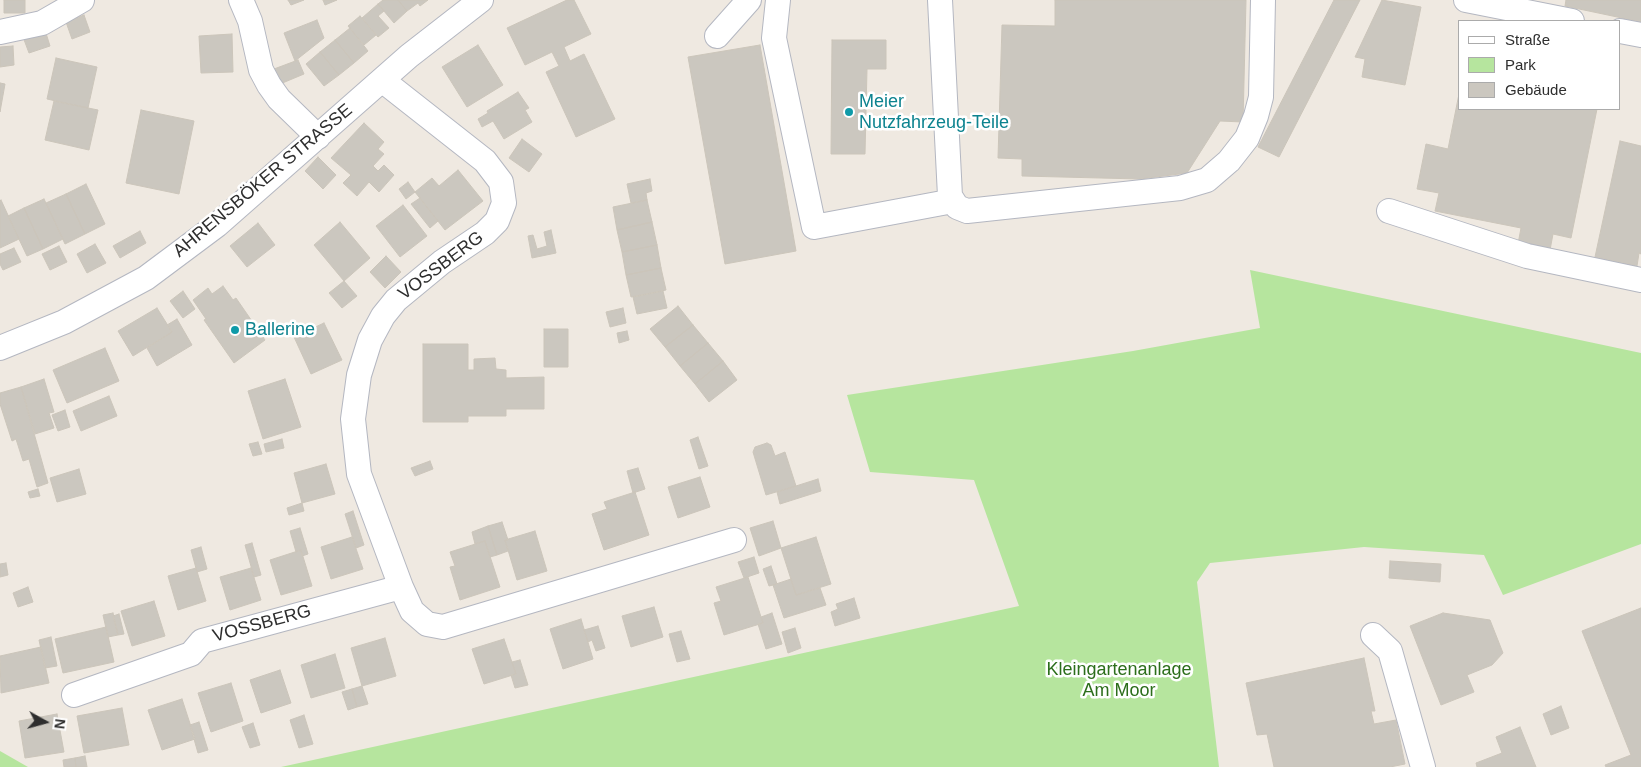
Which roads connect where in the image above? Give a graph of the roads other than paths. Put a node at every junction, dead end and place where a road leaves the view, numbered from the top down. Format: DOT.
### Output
graph roads {
  1 [pos="82,0"];
  2 [pos="241,0"];
  3 [pos="481,0"];
  4 [pos="749,0"];
  5 [pos="778,0"];
  6 [pos="940,0"];
  7 [pos="1263,0"];
  8 [pos="1466,0"];
  9 [pos="1567,20"];
  10 [pos="1621,31"];
  11 [pos="0,32"];
  12 [pos="1641,35"];
  13 [pos="717,36"];
  14 [pos="382,80"];
  15 [pos="318,136"];
  16 [pos="954,201"];
  17 [pos="1389,211"];
  18 [pos="1641,280"];
  19 [pos="0,348"];
  20 [pos="734,540"];
  21 [pos="401,587"];
  22 [pos="1373,635"];
  23 [pos="74,695"];
  24 [pos="1423,767"];
  1 -- 11 [label="street"];
  2 -- 15 [label="street"];
  3 -- 14 [label="street, AHRENSBÖKER STRASSE"];
  4 -- 13 [label="street"];
  5 -- 16 [label="street"];
  6 -- 16 [label="street"];
  7 -- 16 [label="street"];
  8 -- 9 [label="street"];
  10 -- 12 [label="street"];
  14 -- 15 [label="street, AHRENSBÖKER STRASSE"];
  14 -- 21 [label="street, VOSSBERG"];
  15 -- 19 [label="street, AHRENSBÖKER STRASSE"];
  17 -- 18 [label="street"];
  20 -- 21 [label="street, VOSSBERG"];
  21 -- 23 [label="street, VOSSBERG"];
  22 -- 24 [label="street"];
}
